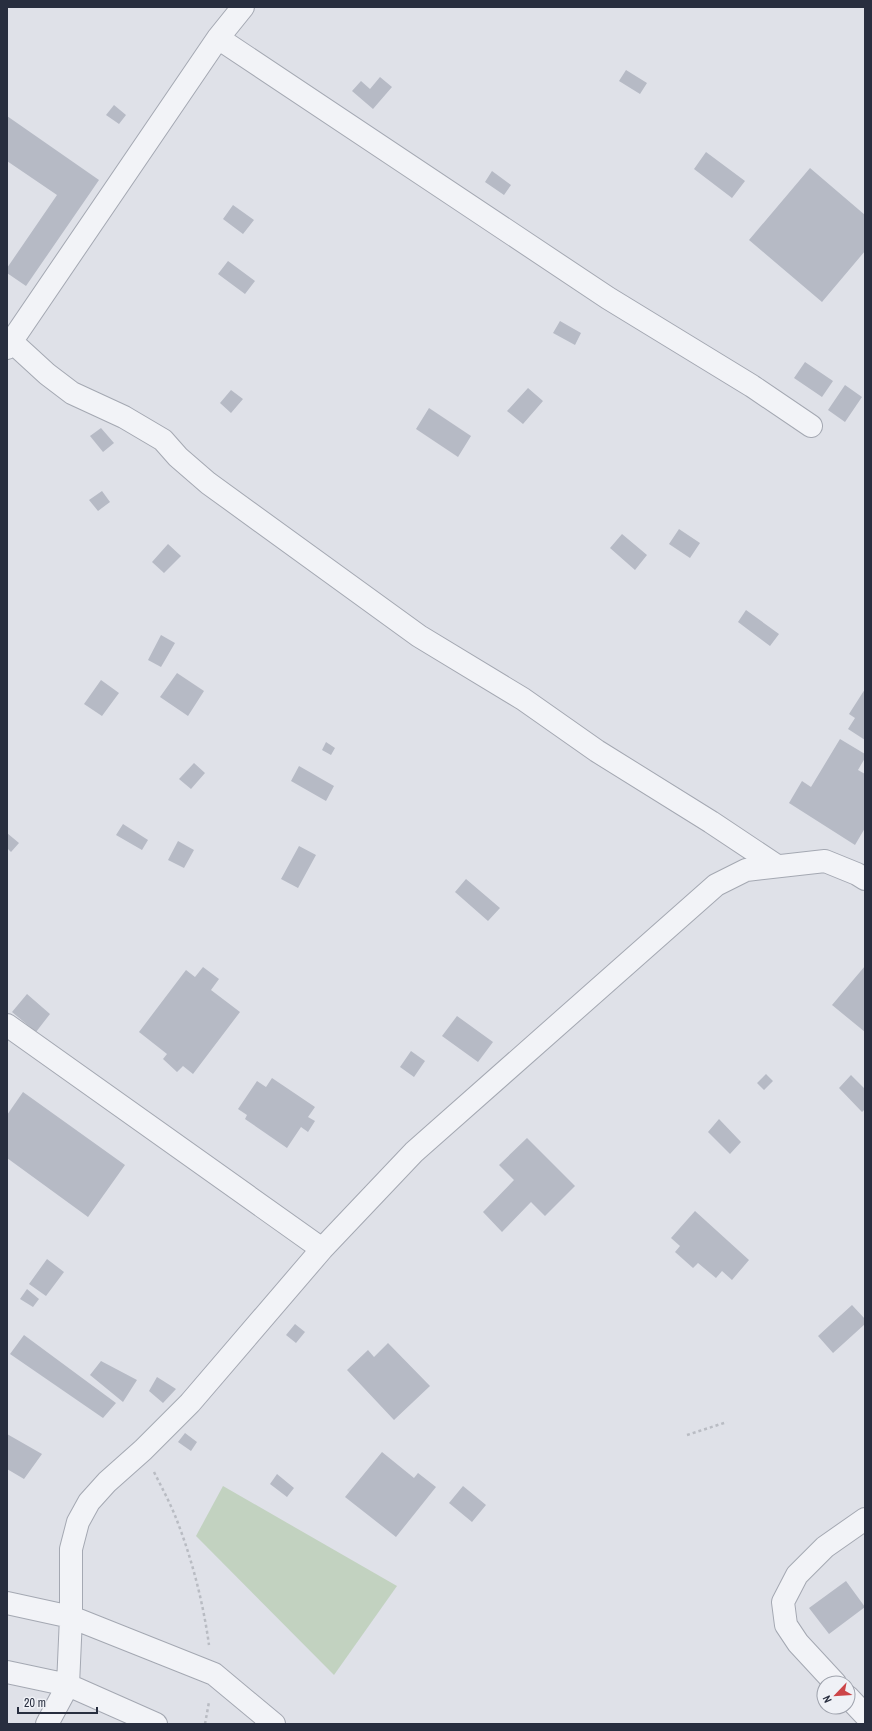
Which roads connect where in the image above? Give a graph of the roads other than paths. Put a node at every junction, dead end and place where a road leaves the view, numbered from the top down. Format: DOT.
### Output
graph roads {
  1 [pos="243,7"];
  2 [pos="218,38"];
  3 [pos="9,345"];
  4 [pos="811,426"];
  5 [pos="778,866"];
  6 [pos="865,880"];
  7 [pos="7,1025"];
  8 [pos="322,1249"];
  9 [pos="865,1519"];
  10 [pos="7,1603"];
  11 [pos="71,1617"];
  12 [pos="7,1672"];
  13 [pos="828,1675"];
  14 [pos="68,1686"];
  15 [pos="856,1705"];
  16 [pos="865,1715"];
  17 [pos="47,1724"];
  18 [pos="156,1724"];
  19 [pos="274,1724"];
  1 -- 2 [label="street"];
  2 -- 3 [label="street"];
  2 -- 4 [label="street"];
  3 -- 5 [label="street"];
  5 -- 6 [label="street"];
  5 -- 8 [label="street"];
  7 -- 8 [label="street"];
  8 -- 11 [label="street"];
  9 -- 13 [label="street"];
  10 -- 11 [label="street"];
  11 -- 14 [label="street"];
  11 -- 19 [label="street"];
  12 -- 14 [label="street"];
  14 -- 17 [label="street"];
  14 -- 18 [label="street"];
  15 -- 16 [label="street"];
}
